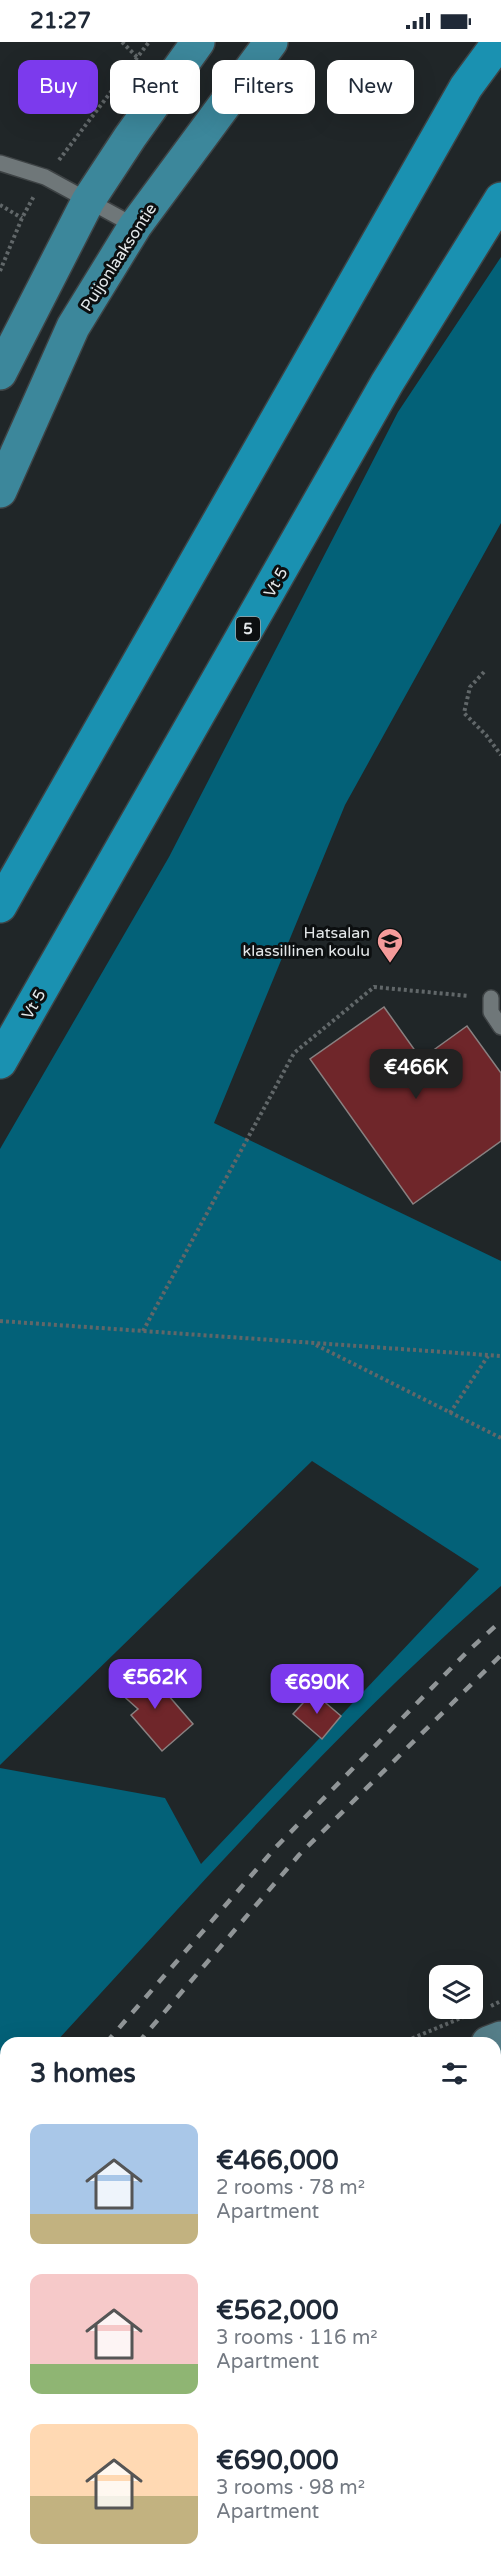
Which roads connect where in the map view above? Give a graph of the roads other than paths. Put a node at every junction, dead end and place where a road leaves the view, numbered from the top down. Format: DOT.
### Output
graph roads {
  1 [pos="198,42"];
  2 [pos="271,42"];
  3 [pos="499,42"];
  4 [pos="0,163"];
  5 [pos="501,199"];
  6 [pos="88,201"];
  7 [pos="135,226"];
  8 [pos="0,373"];
  9 [pos="0,491"];
  10 [pos="0,906"];
  11 [pos="491,998"];
  12 [pos="501,1027"];
  13 [pos="0,1062"];
  1 -- 6 [label="main road"];
  2 -- 7 [label="main road, Puijonlaaksontie"];
  3 -- 10 [label="highway"];
  4 -- 6 [label="lane"];
  5 -- 13 [label="highway, Vt 5 / 5"];
  6 -- 7 [label="lane"];
  6 -- 8 [label="main road"];
  7 -- 9 [label="main road, Puijonlaaksontie"];
  11 -- 12 [label="lane"];
}
